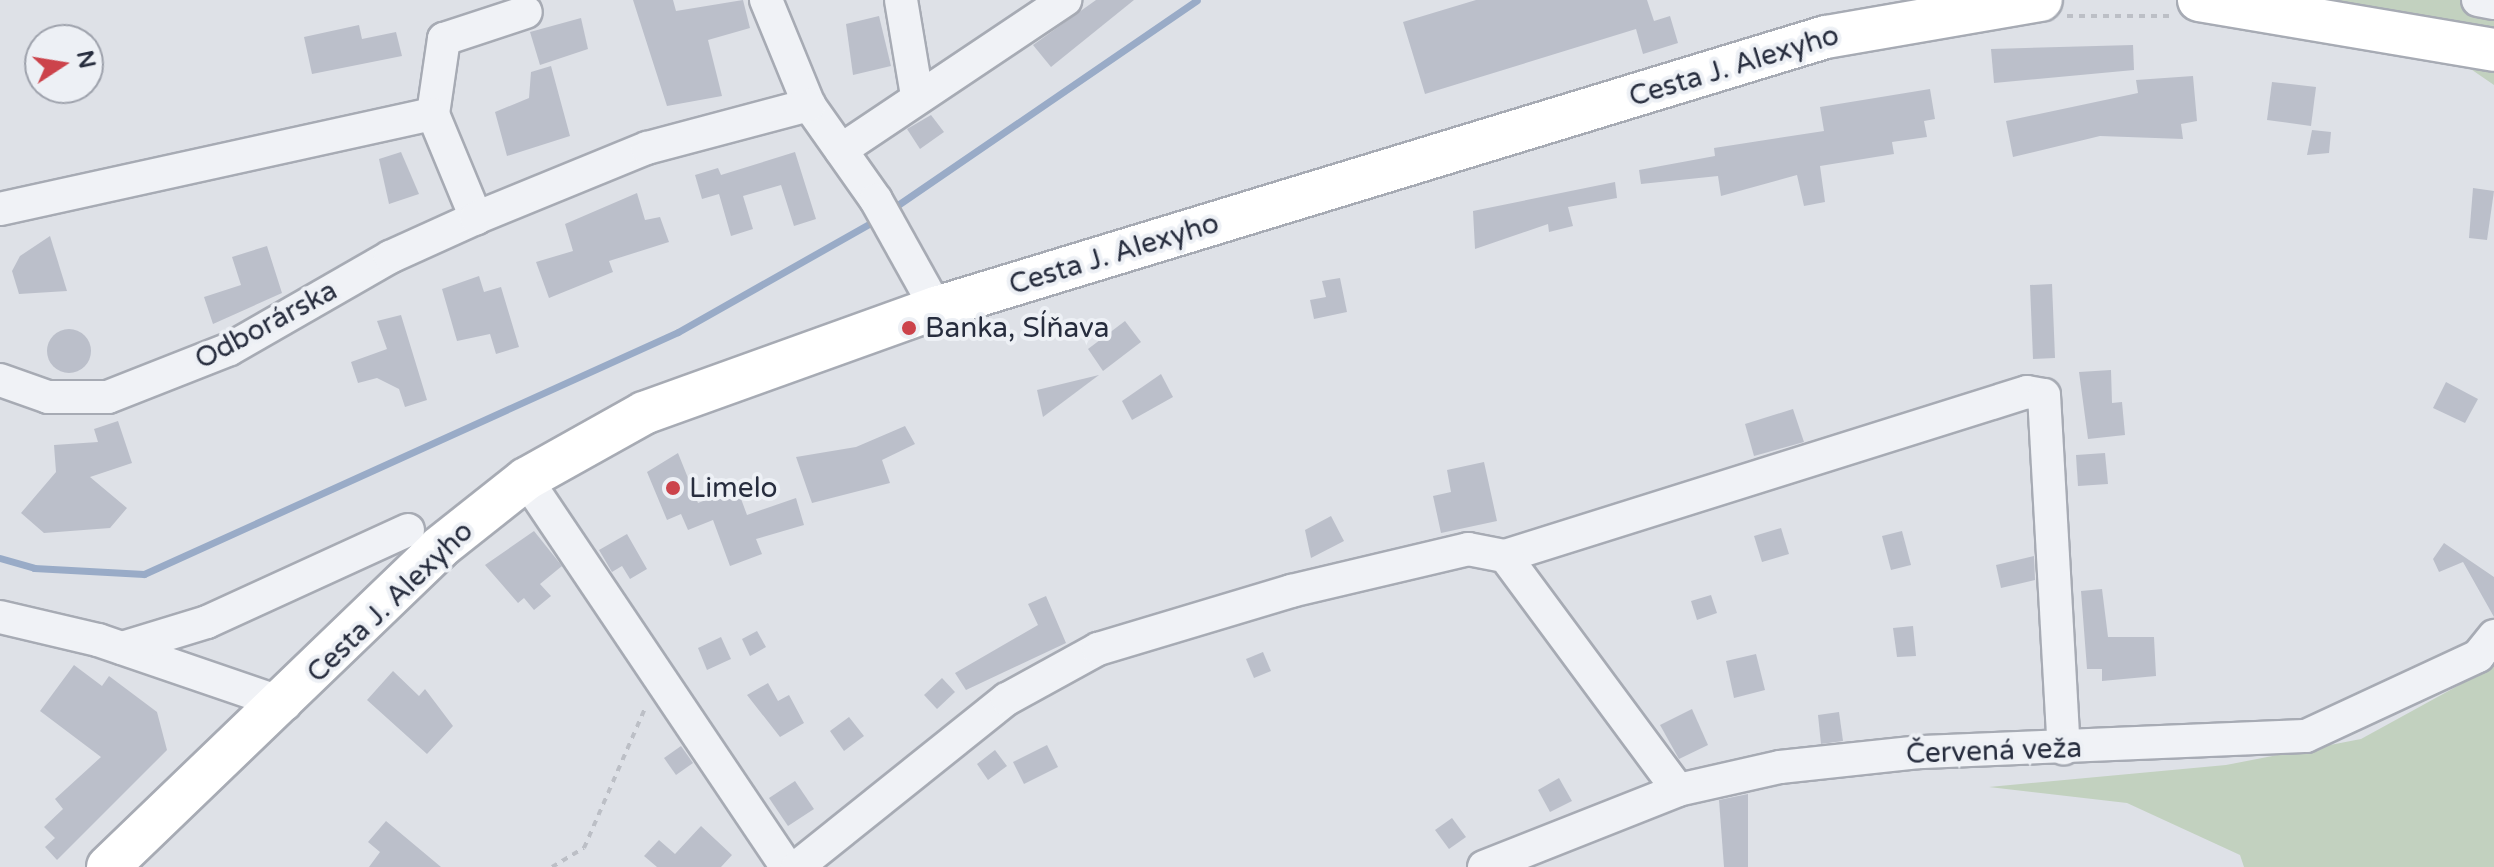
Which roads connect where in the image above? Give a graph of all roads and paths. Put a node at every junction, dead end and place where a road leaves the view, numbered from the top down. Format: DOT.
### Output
graph roads {
  1 [pos="766,0"];
  2 [pos="901,0"];
  3 [pos="1065,0"];
  4 [pos="2478,0"];
  5 [pos="2242,2"];
  6 [pos="2494,3"];
  7 [pos="2038,4"];
  8 [pos="2189,8"];
  9 [pos="526,12"];
  10 [pos="2494,50"];
  11 [pos="917,96"];
  12 [pos="809,105"];
  13 [pos="433,114"];
  14 [pos="841,150"];
  15 [pos="0,209"];
  16 [pos="476,218"];
  17 [pos="936,308"];
  18 [pos="0,380"];
  19 [pos="526,479"];
  20 [pos="408,530"];
  21 [pos="1505,556"];
  22 [pos="0,617"];
  23 [pos="2494,636"];
  24 [pos="122,648"];
  25 [pos="660,684"];
  26 [pos="285,704"];
  27 [pos="2064,748"];
  28 [pos="1678,790"];
  29 [pos="108,867"];
  30 [pos="552,867"];
  31 [pos="787,867"];
  32 [pos="797,867"];
  33 [pos="1484,867"];
  1 -- 12 [label="lane"];
  2 -- 11 [label="lane"];
  3 -- 11 [label="lane"];
  4 -- 6 [label="lane"];
  5 -- 8 [label="main road"];
  5 -- 10 [label="main road"];
  7 -- 8 [label="path"];
  7 -- 17 [label="main road, Cesta J. Alexyho"];
  9 -- 13 [label="lane"];
  11 -- 14 [label="lane"];
  12 -- 14 [label="lane"];
  12 -- 16 [label="lane, Odborárska"];
  13 -- 15 [label="lane"];
  13 -- 16 [label="lane"];
  14 -- 17 [label="lane"];
  16 -- 18 [label="lane, Odborárska"];
  17 -- 19 [label="main road, Cesta J. Alexyho"];
  19 -- 25 [label="lane"];
  19 -- 26 [label="main road, Cesta J. Alexyho"];
  20 -- 24 [label="lane"];
  21 -- 27 [label="lane"];
  21 -- 28 [label="lane"];
  21 -- 32 [label="lane"];
  22 -- 24 [label="lane"];
  23 -- 27 [label="lane, Červená veža"];
  24 -- 26 [label="lane"];
  25 -- 30 [label="path"];
  25 -- 31 [label="lane"];
  26 -- 29 [label="main road, Cesta J. Alexyho"];
  27 -- 28 [label="lane, Červená veža"];
  28 -- 33 [label="lane, Červená veža"];
}
